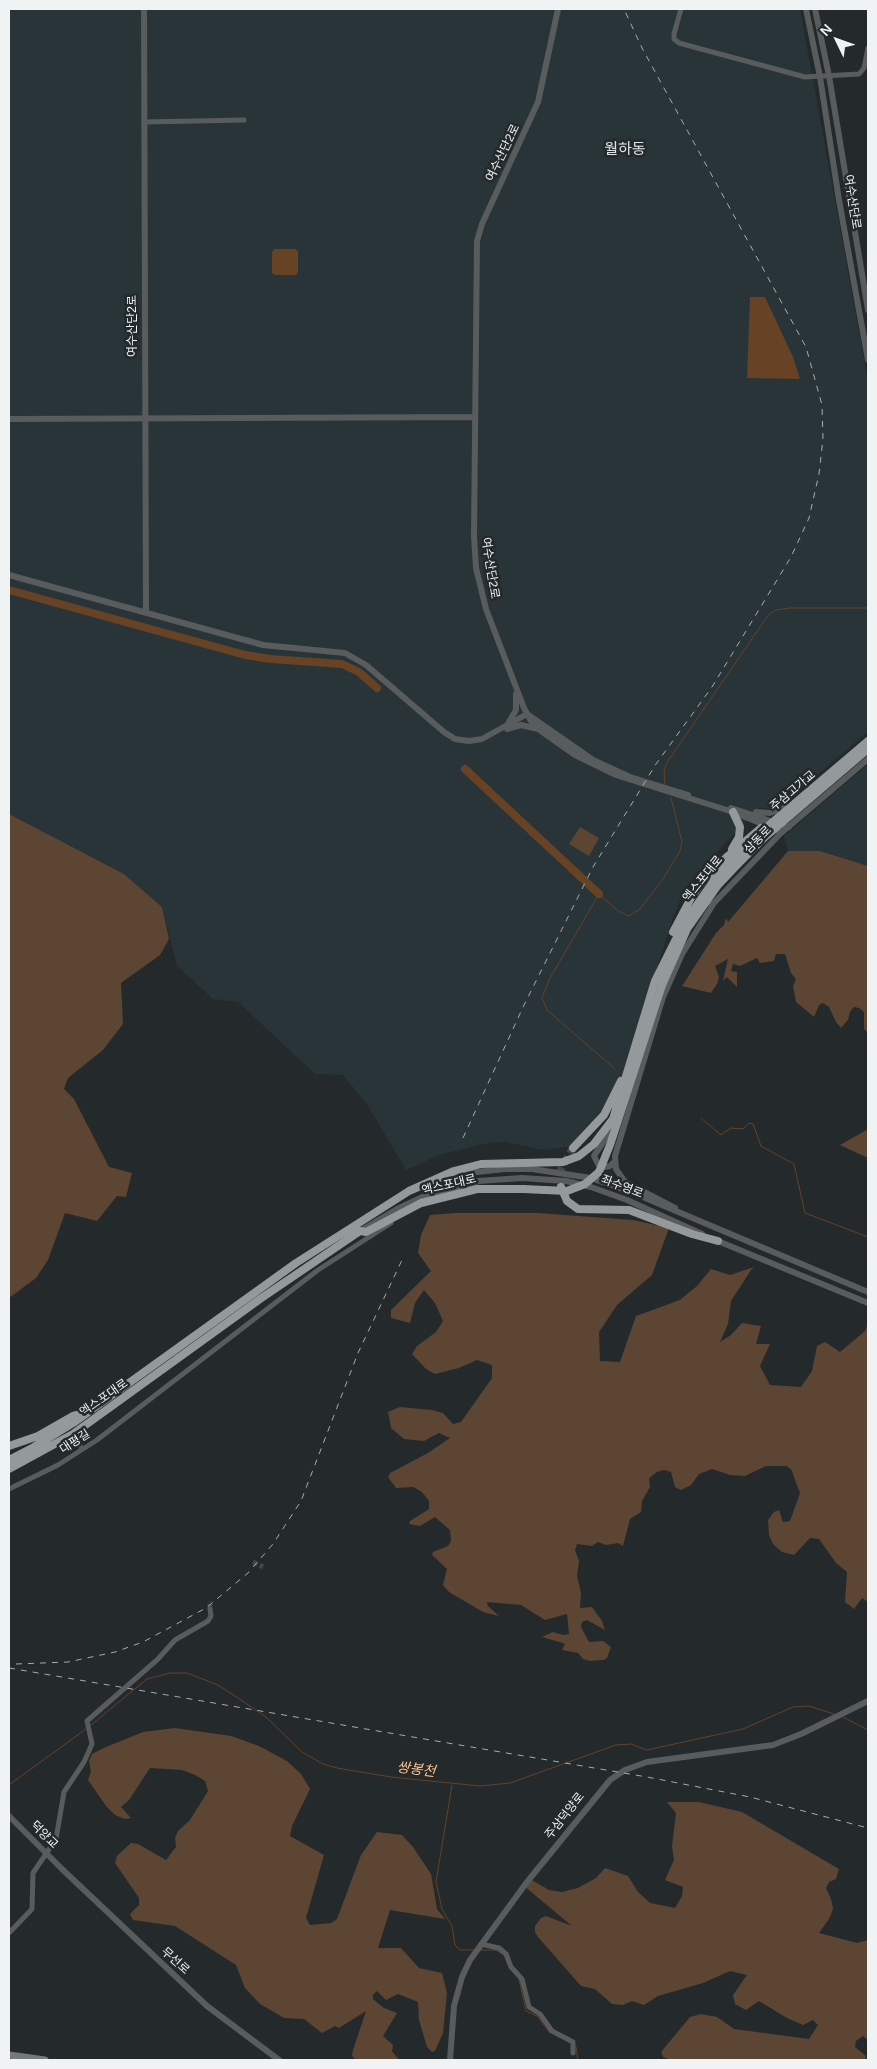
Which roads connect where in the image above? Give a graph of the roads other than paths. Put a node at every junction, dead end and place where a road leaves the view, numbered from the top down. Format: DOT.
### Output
graph roads {
  1 [pos="144,9"];
  2 [pos="558,9"];
  3 [pos="680,9"];
  4 [pos="806,9"];
  5 [pos="815,9"];
  6 [pos="868,48"];
  7 [pos="868,72"];
  8 [pos="861,73"];
  9 [pos="829,76"];
  10 [pos="820,78"];
  11 [pos="244,120"];
  12 [pos="144,122"];
  13 [pos="868,310"];
  14 [pos="868,360"];
  15 [pos="475,417"];
  16 [pos="145,418"];
  17 [pos="9,419"];
  18 [pos="9,575"];
  19 [pos="146,613"];
  20 [pos="516,688"];
  21 [pos="528,714"];
  22 [pos="507,725"];
  23 [pos="542,730"];
  24 [pos="494,733"];
  25 [pos="868,736"];
  26 [pos="868,741"];
  27 [pos="868,749"];
  28 [pos="868,759"];
  29 [pos="784,808"];
  30 [pos="734,811"];
  31 [pos="767,822"];
  32 [pos="789,827"];
  33 [pos="782,832"];
  34 [pos="733,860"];
  35 [pos="714,903"];
  36 [pos="671,962"];
  37 [pos="658,983"];
  38 [pos="630,1060"];
  39 [pos="613,1119"];
  40 [pos="573,1148"];
  41 [pos="615,1161"];
  42 [pos="434,1180"];
  43 [pos="561,1187"];
  44 [pos="688,1217"];
  45 [pos="400,1218"];
  46 [pos="360,1231"];
  47 [pos="371,1232"];
  48 [pos="718,1241"];
  49 [pos="868,1292"];
  50 [pos="868,1303"];
  51 [pos="89,1412"];
  52 [pos="73,1434"];
  53 [pos="9,1446"];
  54 [pos="82,1449"];
  55 [pos="54,1458"];
  56 [pos="9,1460"];
  57 [pos="58,1465"];
  58 [pos="9,1471"];
  59 [pos="9,1489"];
  60 [pos="210,1609"];
  61 [pos="868,1701"];
  62 [pos="9,1816"];
  63 [pos="62,1870"];
  64 [pos="9,1933"];
  65 [pos="480,1945"];
  66 [pos="573,2053"];
  67 [pos="9,2055"];
  68 [pos="22,2059"];
  69 [pos="45,2060"];
  70 [pos="279,2060"];
  71 [pos="450,2060"];
  1 -- 12 [label="street, 여수산단2로"];
  2 -- 15 [label="street, 여수산단2로"];
  3 -- 10 [label="street"];
  4 -- 10 [label="street, 여수산단로"];
  5 -- 9 [label="street, 여수산단로"];
  6 -- 8 [label="street"];
  7 -- 8 [label="street"];
  8 -- 9 [label="street"];
  9 -- 10 [label="street"];
  9 -- 13 [label="street, 여수산단로"];
  10 -- 14 [label="street, 여수산단로"];
  11 -- 12 [label="street"];
  12 -- 16 [label="street, 여수산단2로"];
  15 -- 16 [label="street"];
  15 -- 20 [label="street, 여수산단2로"];
  16 -- 17 [label="street"];
  16 -- 19 [label="street, 여수산단2로"];
  18 -- 19 [label="street"];
  19 -- 24 [label="street"];
  20 -- 21 [label="street, 여수산단2로"];
  20 -- 22 [label="street"];
  21 -- 22 [label="street"];
  21 -- 23 [label="street"];
  21 -- 30 [label="street"];
  22 -- 24 [label="street"];
  23 -- 24 [label="street"];
  23 -- 30 [label="street"];
  25 -- 29 [label="street, 삼동로"];
  26 -- 34 [label="highway, 주삼고가교, bridge"];
  27 -- 34 [label="highway, 주삼고가교, bridge"];
  28 -- 32 [label="street, 삼동로"];
  29 -- 30 [label="street"];
  29 -- 31 [label="street, 삼동로"];
  30 -- 31 [label="street"];
  30 -- 34 [label="highway"];
  31 -- 32 [label="street"];
  31 -- 33 [label="street"];
  31 -- 34 [label="highway"];
  32 -- 33 [label="street, 삼동로"];
  33 -- 35 [label="street, 삼동로"];
  34 -- 36 [label="highway, 엑스포대로"];
  34 -- 37 [label="highway, 엑스포대로"];
  35 -- 36 [label="street"];
  35 -- 41 [label="street"];
  36 -- 37 [label="highway, 엑스포대로"];
  37 -- 38 [label="highway, 엑스포대로"];
  37 -- 47 [label="highway, 엑스포대로, bridge"];
  38 -- 39 [label="highway, 엑스포대로"];
  38 -- 40 [label="highway"];
  39 -- 41 [label="street"];
  39 -- 42 [label="highway, 엑스포대로"];
  41 -- 44 [label="street"];
  42 -- 44 [label="street, 좌수영로"];
  42 -- 51 [label="highway, 엑스포대로"];
  43 -- 48 [label="highway"];
  44 -- 49 [label="street, 좌수영로"];
  45 -- 47 [label="street, 대평길"];
  46 -- 47 [label="highway, 엑스포대로"];
  46 -- 48 [label="street, 좌수영로"];
  46 -- 52 [label="highway, 엑스포대로"];
  47 -- 54 [label="street, 대평길"];
  48 -- 50 [label="street, 좌수영로"];
  51 -- 53 [label="highway"];
  51 -- 56 [label="highway, 엑스포대로"];
  52 -- 54 [label="street"];
  52 -- 58 [label="highway, 엑스포대로"];
  54 -- 57 [label="street, 대평길"];
  55 -- 57 [label="street, 대평길"];
  57 -- 59 [label="street"];
  60 -- 64 [label="street"];
  61 -- 65 [label="street, 주삼덕양로"];
  62 -- 63 [label="street, 덕양교, bridge"];
  63 -- 70 [label="street, 무선로"];
  65 -- 66 [label="street"];
  65 -- 71 [label="street, 주삼덕양로"];
  67 -- 68 [label="main road"];
  68 -- 69 [label="main road"];
}
